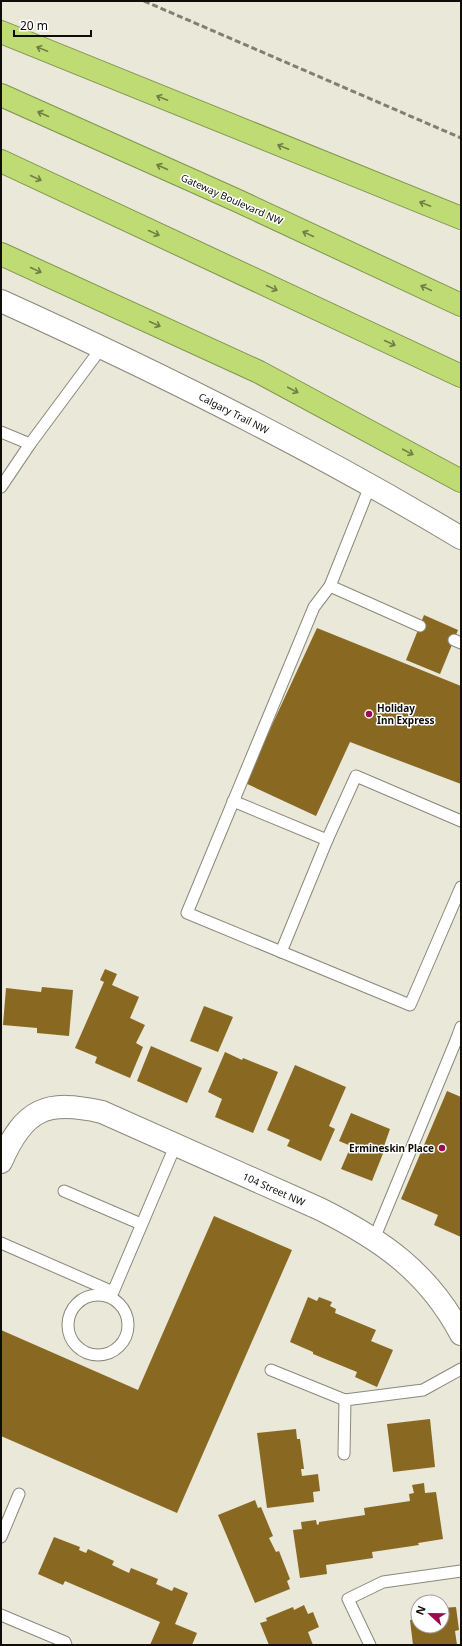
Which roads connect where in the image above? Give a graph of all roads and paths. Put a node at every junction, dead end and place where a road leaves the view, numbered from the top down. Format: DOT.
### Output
graph roads {
  1 [pos="1,32"];
  2 [pos="1,95"];
  3 [pos="1,161"];
  4 [pos="461,218"];
  5 [pos="1,254"];
  6 [pos="1,301"];
  7 [pos="461,305"];
  8 [pos="102,347"];
  9 [pos="461,376"];
  10 [pos="1,432"];
  11 [pos="30,444"];
  12 [pos="461,481"];
  13 [pos="370,486"];
  14 [pos="1,487"];
  15 [pos="461,538"];
  16 [pos="330,586"];
  17 [pos="420,626"];
  18 [pos="233,801"];
  19 [pos="461,821"];
  20 [pos="327,840"];
  21 [pos="461,887"];
  22 [pos="281,952"];
  23 [pos="460,1035"];
  24 [pos="176,1144"];
  25 [pos="1,1162"];
  26 [pos="64,1191"];
  27 [pos="142,1224"];
  28 [pos="374,1239"];
  29 [pos="1,1243"];
  30 [pos="112,1295"];
  31 [pos="458,1322"];
  32 [pos="461,1369"];
  33 [pos="271,1370"];
  34 [pos="345,1400"];
  35 [pos="344,1454"];
  36 [pos="19,1494"];
  37 [pos="1,1537"];
  38 [pos="461,1571"];
  39 [pos="1,1615"];
  40 [pos="66,1645"];
  41 [pos="370,1645"];
  4 -- 1 [label="highway, one-way"];
  7 -- 2 [label="highway, Gateway Boulevard NW, one-way"];
  3 -- 9 [label="highway, one-way"];
  5 -- 12 [label="highway, one-way"];
  6 -- 8 [label="street, Calgary Trail NW"];
  8 -- 11 [label="lane"];
  8 -- 13 [label="street, Calgary Trail NW"];
  10 -- 11 [label="lane"];
  11 -- 14 [label="lane"];
  13 -- 15 [label="street, Calgary Trail NW"];
  13 -- 16 [label="lane"];
  16 -- 17 [label="lane"];
  16 -- 18 [label="lane"];
  18 -- 20 [label="lane"];
  18 -- 22 [label="lane"];
  19 -- 20 [label="lane"];
  20 -- 22 [label="lane"];
  21 -- 22 [label="lane"];
  23 -- 28 [label="lane"];
  24 -- 25 [label="street, 104 Street NW"];
  24 -- 27 [label="lane"];
  24 -- 28 [label="street, 104 Street NW"];
  26 -- 27 [label="lane"];
  27 -- 30 [label="lane"];
  28 -- 31 [label="street, 104 Street NW"];
  29 -- 30 [label="lane"];
  30 -- 30 [label="lane"];
  32 -- 34 [label="lane"];
  33 -- 34 [label="lane"];
  34 -- 35 [label="lane"];
  36 -- 37 [label="lane"];
  38 -- 41 [label="lane"];
  39 -- 40 [label="lane"];
}
